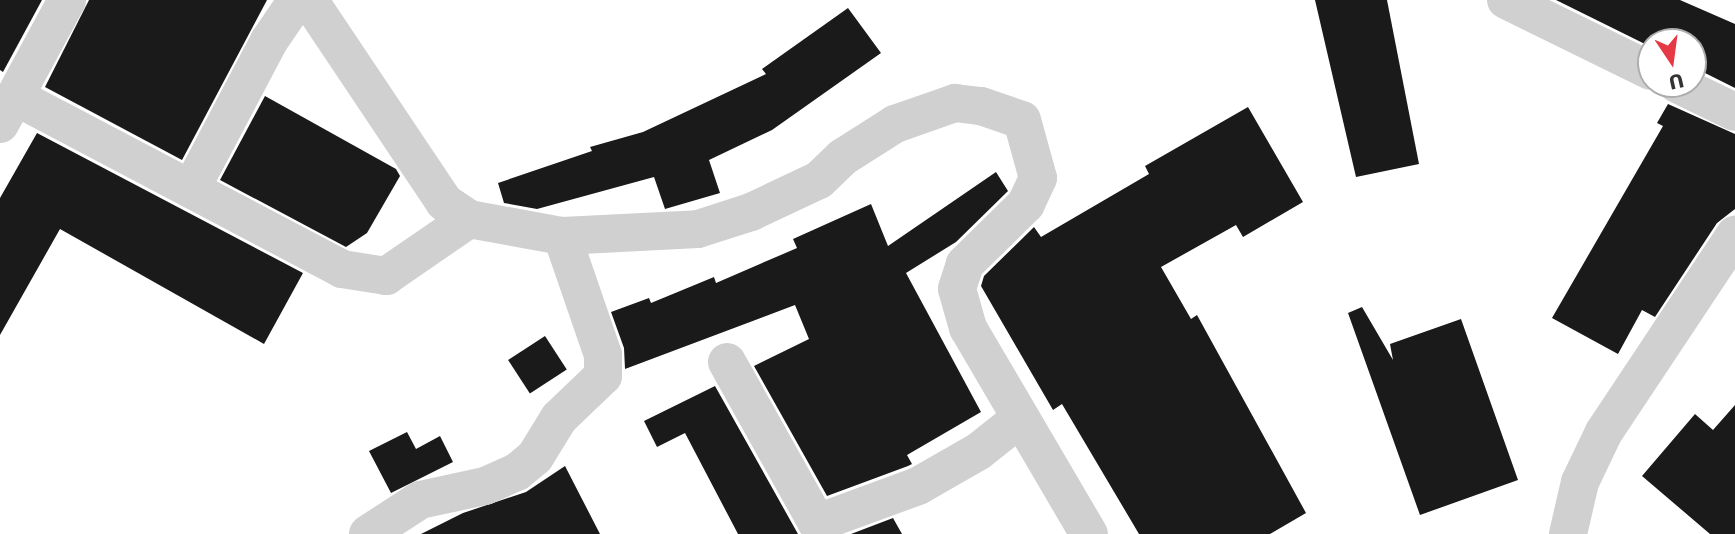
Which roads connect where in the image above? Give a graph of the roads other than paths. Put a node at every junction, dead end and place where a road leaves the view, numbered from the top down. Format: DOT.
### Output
graph roads {
  1 [pos="67,0"];
  2 [pos="297,0"];
  3 [pos="309,0"];
  4 [pos="1506,0"];
  5 [pos="1637,64"];
  6 [pos="1706,98"];
  7 [pos="8,111"];
  8 [pos="1735,112"];
  9 [pos="191,189"];
  10 [pos="469,219"];
  11 [pos="1735,235"];
  12 [pos="562,236"];
  13 [pos="727,362"];
  14 [pos="1018,420"];
  15 [pos="368,534"];
  16 [pos="1089,534"];
  17 [pos="1567,534"];
  1 -- 7 [label="street"];
  2 -- 9 [label="street"];
  3 -- 10 [label="street"];
  4 -- 5 [label="street"];
  6 -- 8 [label="street"];
  7 -- 9 [label="street"];
  9 -- 10 [label="street"];
  10 -- 12 [label="street"];
  11 -- 17 [label="street"];
  12 -- 14 [label="street"];
  12 -- 15 [label="street"];
  13 -- 14 [label="street"];
  14 -- 16 [label="street"];
}
